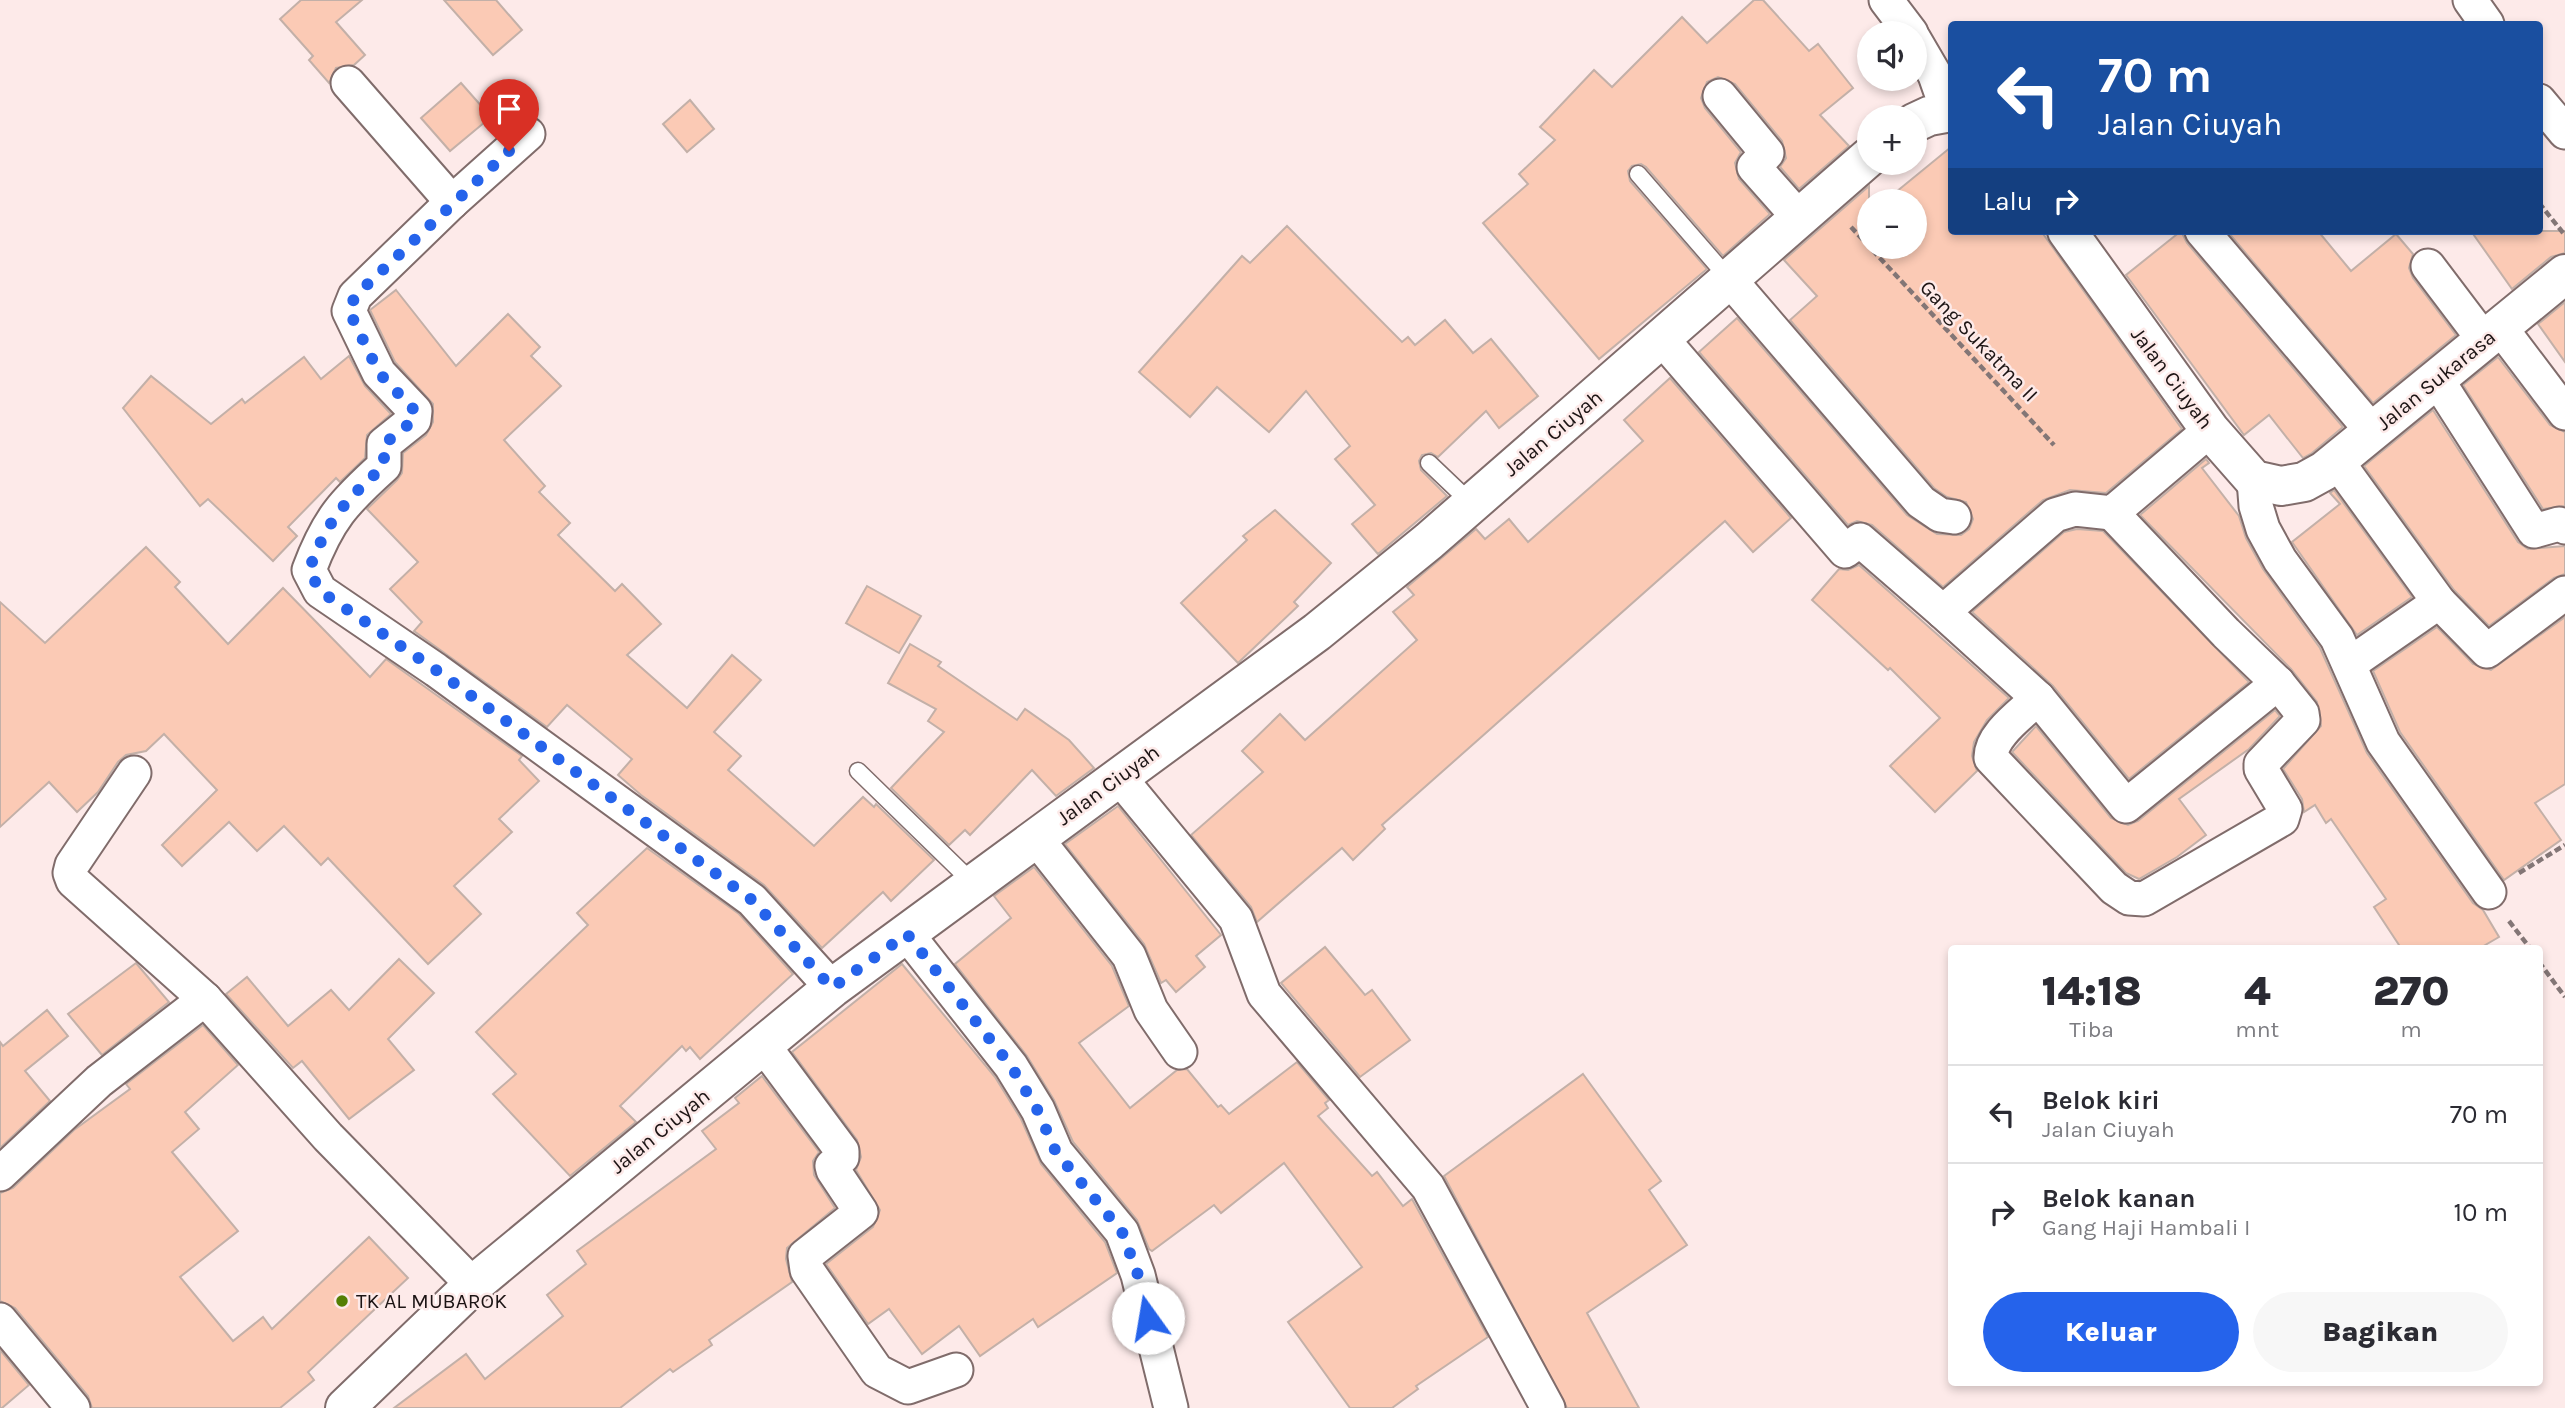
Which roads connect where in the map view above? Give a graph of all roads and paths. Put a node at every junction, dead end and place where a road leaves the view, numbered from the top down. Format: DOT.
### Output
graph roads {
  1 [pos="1886,0"];
  2 [pos="2470,0"];
  3 [pos="1901,21"];
  4 [pos="2485,21"];
  5 [pos="1927,61"];
  6 [pos="348,83"];
  7 [pos="1720,96"];
  8 [pos="2543,106"];
  9 [pos="1938,115"];
  10 [pos="2565,132"];
  11 [pos="528,134"];
  12 [pos="1857,168"];
  13 [pos="1638,174"];
  14 [pos="452,202"];
  15 [pos="2543,207"];
  16 [pos="1812,208"];
  17 [pos="2565,234"];
  18 [pos="2070,235"];
  19 [pos="2205,235"];
  20 [pos="2428,267"];
  21 [pos="2565,274"];
  22 [pos="1730,280"];
  23 [pos="2492,334"];
  24 [pos="1663,340"];
  25 [pos="2436,378"];
  26 [pos="2565,413"];
  27 [pos="2210,430"];
  28 [pos="2372,431"];
  29 [pos="2054,445"];
  30 [pos="2336,460"];
  31 [pos="1429,463"];
  32 [pos="2254,480"];
  33 [pos="1471,503"];
  34 [pos="2112,513"];
  35 [pos="1954,517"];
  36 [pos="2565,527"];
  37 [pos="2565,593"];
  38 [pos="2439,602"];
  39 [pos="1943,612"];
  40 [pos="2351,663"];
  41 [pos="2278,684"];
  42 [pos="2038,698"];
  43 [pos="858,771"];
  44 [pos="134,773"];
  45 [pos="1119,777"];
  46 [pos="1036,838"];
  47 [pos="974,884"];
  48 [pos="2489,892"];
  49 [pos="907,934"];
  50 [pos="2543,967"];
  51 [pos="832,988"];
  52 [pos="2565,997"];
  53 [pos="205,999"];
  54 [pos="764,1046"];
  55 [pos="1180,1052"];
  56 [pos="0,1174"];
  57 [pos="473,1285"];
  58 [pos="0,1320"];
  59 [pos="956,1370"];
  60 [pos="74,1408"];
  61 [pos="345,1408"];
  62 [pos="1171,1408"];
  63 [pos="1548,1408"];
  1 -- 3 [label="street"];
  2 -- 4 [label="street"];
  5 -- 9 [label="street"];
  6 -- 14 [label="street"];
  7 -- 16 [label="street"];
  8 -- 10 [label="street"];
  11 -- 14 [label="street"];
  12 -- 16 [label="street, Jalan Ciuyah"];
  13 -- 22 [label="lane"];
  14 -- 51 [label="street"];
  15 -- 17 [label="path"];
  16 -- 22 [label="street, Jalan Ciuyah"];
  16 -- 29 [label="path, Gang Sukatma II"];
  18 -- 27 [label="street, Jalan Ciuyah"];
  19 -- 28 [label="street"];
  20 -- 23 [label="street"];
  21 -- 23 [label="street, Jalan Sukarasa"];
  22 -- 24 [label="street, Jalan Ciuyah"];
  22 -- 35 [label="street"];
  23 -- 25 [label="street, Jalan Sukarasa"];
  23 -- 26 [label="street"];
  24 -- 33 [label="street, Jalan Ciuyah"];
  24 -- 39 [label="street"];
  25 -- 28 [label="street, Jalan Sukarasa"];
  25 -- 36 [label="street"];
  27 -- 32 [label="street, Jalan Ciuyah"];
  27 -- 34 [label="street"];
  28 -- 30 [label="street, Jalan Sukarasa"];
  30 -- 32 [label="street, Jalan Sukarasa"];
  30 -- 38 [label="street"];
  31 -- 33 [label="lane"];
  32 -- 40 [label="street"];
  33 -- 45 [label="street, Jalan Ciuyah"];
  34 -- 39 [label="street"];
  34 -- 41 [label="street"];
  37 -- 38 [label="street"];
  38 -- 40 [label="street"];
  39 -- 42 [label="street"];
  40 -- 48 [label="street"];
  41 -- 42 [label="street"];
  41 -- 42 [label="street"];
  43 -- 47 [label="lane"];
  44 -- 53 [label="street"];
  45 -- 46 [label="street, Jalan Ciuyah"];
  45 -- 63 [label="street"];
  46 -- 47 [label="street, Jalan Ciuyah"];
  46 -- 55 [label="street"];
  47 -- 49 [label="street, Jalan Ciuyah"];
  49 -- 51 [label="street, Jalan Ciuyah"];
  49 -- 62 [label="street"];
  50 -- 52 [label="path"];
  51 -- 54 [label="street, Jalan Ciuyah"];
  53 -- 56 [label="street"];
  53 -- 57 [label="street"];
  54 -- 57 [label="street, Jalan Ciuyah"];
  54 -- 59 [label="street"];
  57 -- 61 [label="street, Jalan Ciuyah"];
  58 -- 60 [label="street"];
}
